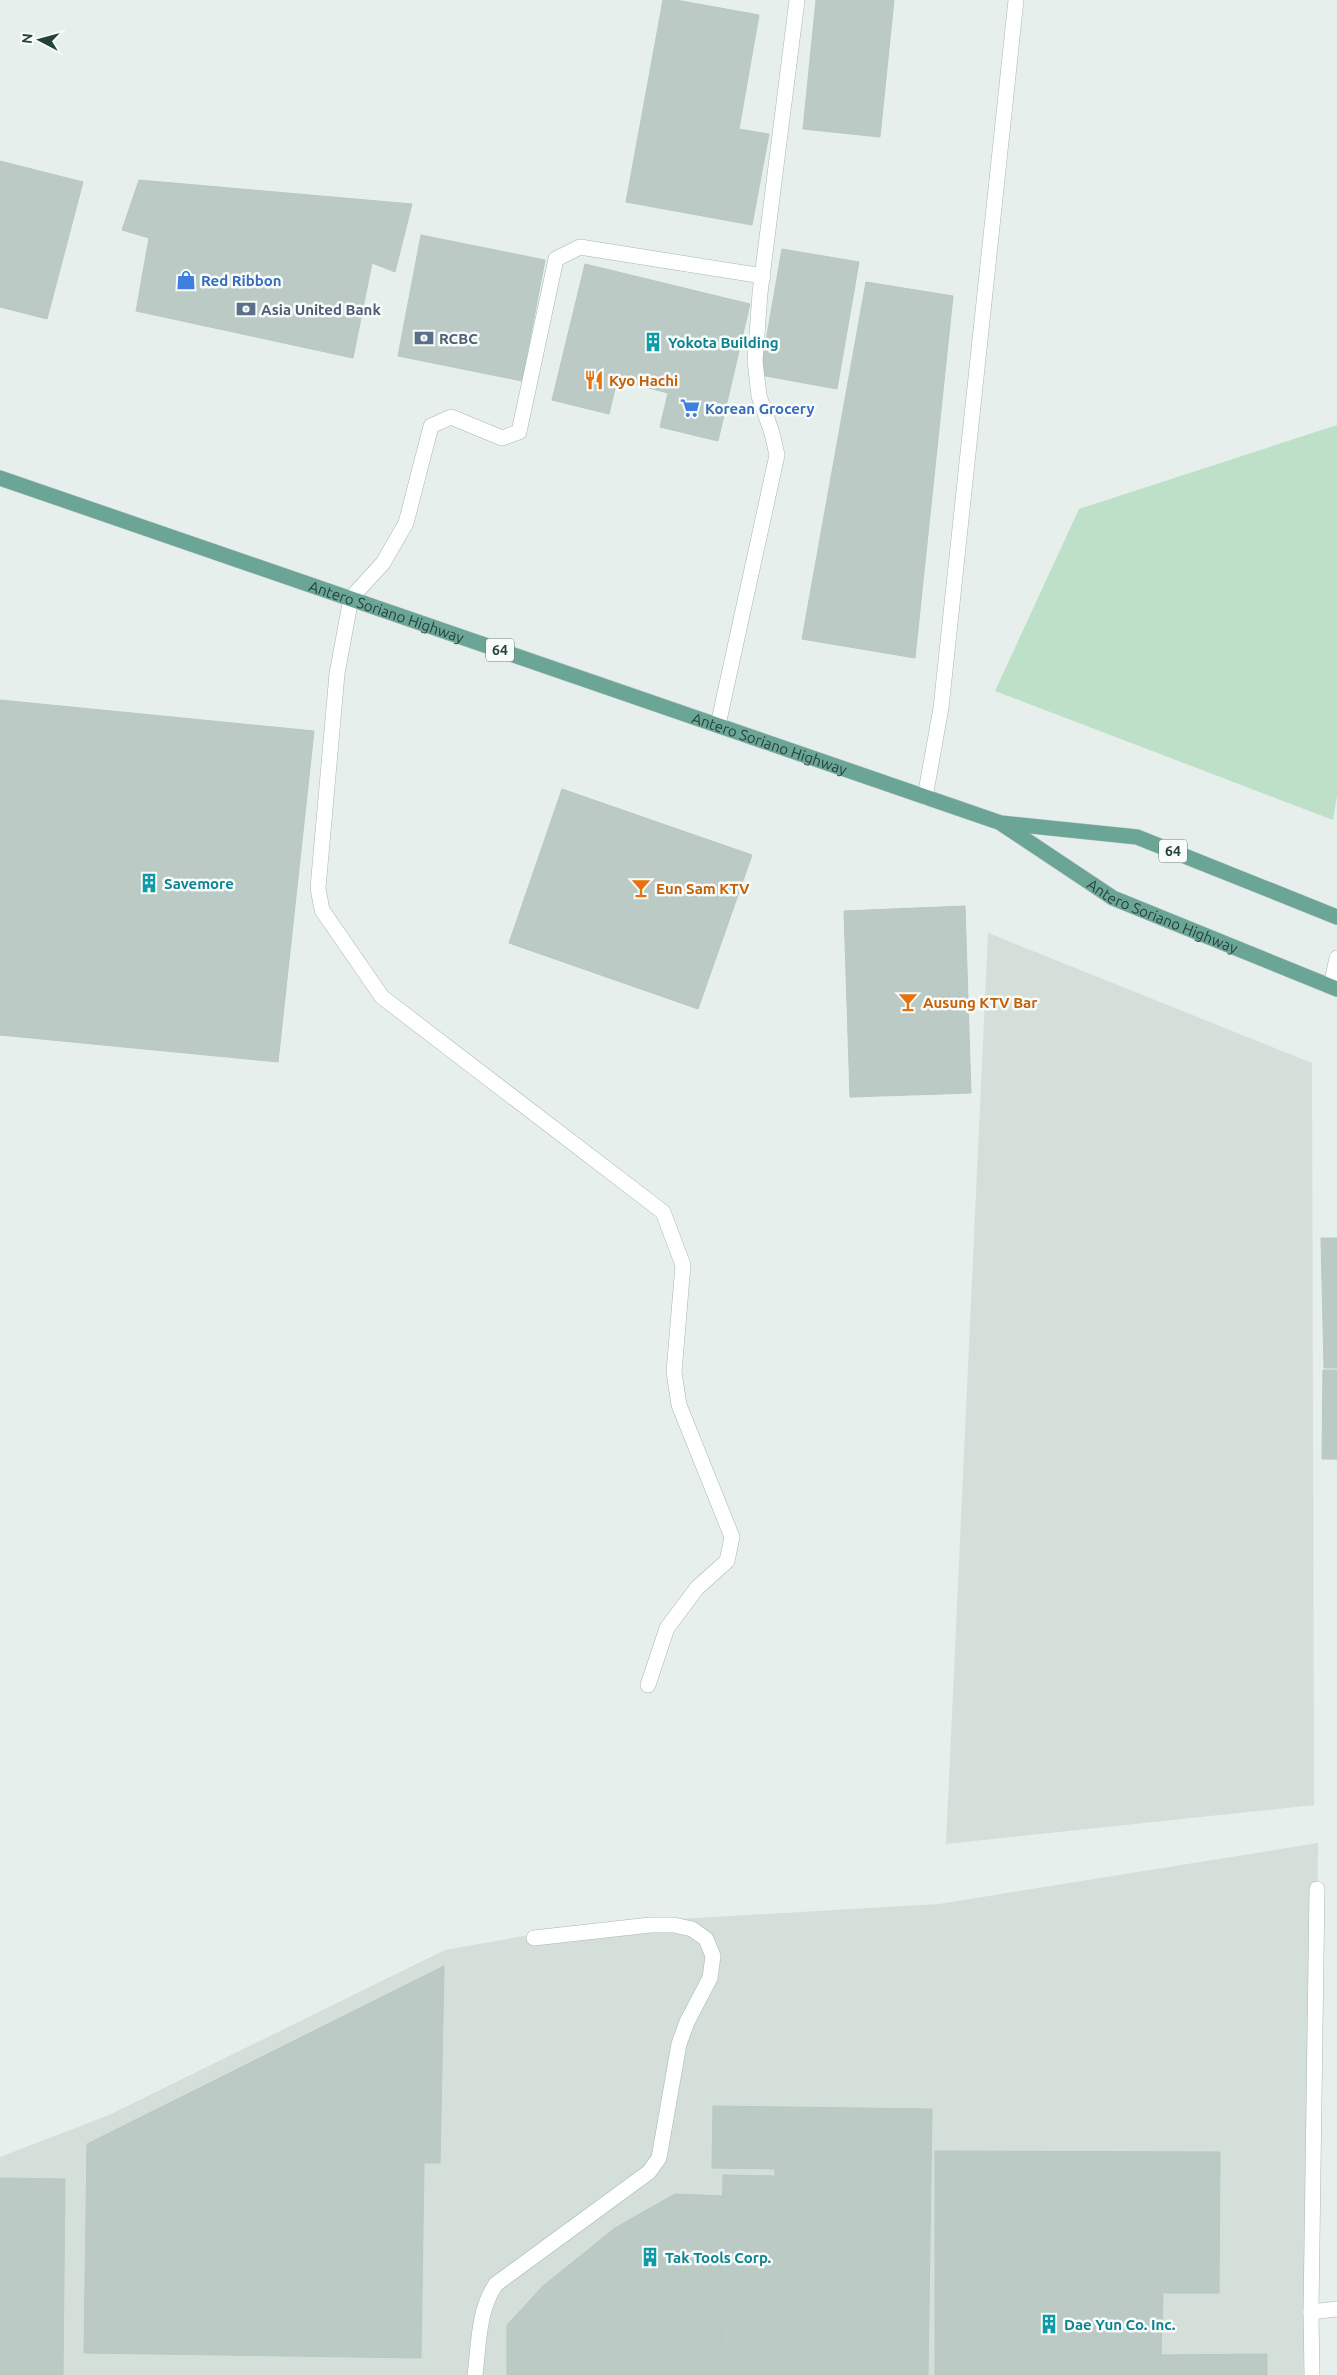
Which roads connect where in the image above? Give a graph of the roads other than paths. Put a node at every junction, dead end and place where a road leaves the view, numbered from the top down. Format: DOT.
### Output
graph roads {
  1 [pos="797,0"];
  2 [pos="1016,0"];
  3 [pos="762,276"];
  4 [pos="0,478"];
  5 [pos="351,598"];
  6 [pos="718,725"];
  7 [pos="925,797"];
  8 [pos="1001,823"];
  9 [pos="1337,917"];
  10 [pos="1337,958"];
  11 [pos="1334,987"];
  12 [pos="648,1685"];
  13 [pos="1317,1889"];
  14 [pos="534,1938"];
  15 [pos="1337,2309"];
  16 [pos="1311,2312"];
  17 [pos="475,2375"];
  18 [pos="1312,2375"];
  1 -- 3 [label="street"];
  2 -- 7 [label="street"];
  3 -- 5 [label="street"];
  3 -- 6 [label="street"];
  4 -- 5 [label="main road, Antero Soriano Highway / 64"];
  5 -- 6 [label="main road, Antero Soriano Highway / 64"];
  5 -- 12 [label="street"];
  6 -- 7 [label="main road, Antero Soriano Highway / 64"];
  7 -- 8 [label="main road, Antero Soriano Highway / 64"];
  8 -- 9 [label="main road, Antero Soriano Highway / 64"];
  8 -- 11 [label="main road, Antero Soriano Highway / 64"];
  10 -- 11 [label="street"];
  13 -- 16 [label="street"];
  14 -- 17 [label="street"];
  15 -- 16 [label="street"];
  16 -- 18 [label="street"];
}
